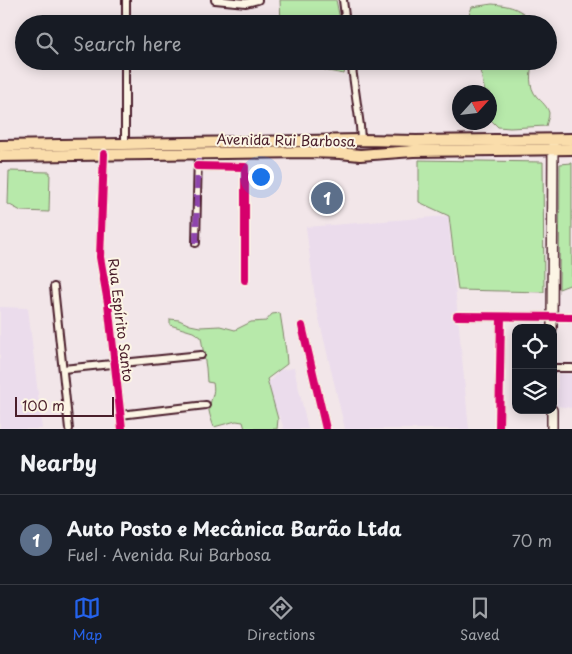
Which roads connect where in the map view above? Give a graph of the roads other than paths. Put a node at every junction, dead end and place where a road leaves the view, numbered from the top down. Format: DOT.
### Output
graph roads {
  1 [pos="126,0"];
  2 [pos="215,0"];
  3 [pos="258,0"];
  4 [pos="343,0"];
  5 [pos="126,15"];
  6 [pos="345,15"];
  7 [pos="125,70"];
  8 [pos="352,70"];
  9 [pos="572,139"];
  10 [pos="363,140"];
  11 [pos="125,144"];
  12 [pos="553,144"];
  13 [pos="0,146"];
  14 [pos="572,149"];
  15 [pos="198,153"];
  16 [pos="104,154"];
  17 [pos="362,155"];
  18 [pos="0,156"];
  19 [pos="198,166"];
  20 [pos="196,242"];
  21 [pos="245,280"];
  22 [pos="54,287"];
  23 [pos="457,316"];
  24 [pos="501,316"];
  25 [pos="552,317"];
  26 [pos="572,317"];
  27 [pos="552,324"];
  28 [pos="302,326"];
  29 [pos="200,355"];
  30 [pos="114,364"];
  31 [pos="557,368"];
  32 [pos="572,368"];
  33 [pos="63,369"];
  34 [pos="206,405"];
  35 [pos="552,414"];
  36 [pos="120,415"];
  37 [pos="69,429"];
  38 [pos="122,429"];
  39 [pos="326,429"];
  40 [pos="499,429"];
  41 [pos="552,429"];
  1 -- 5 [label="street"];
  2 -- 3 [label="street"];
  4 -- 6 [label="street"];
  7 -- 11 [label="street"];
  8 -- 10 [label="street"];
  9 -- 12 [label="main road, Avenida Rui Barbosa"];
  10 -- 11 [label="main road, Avenida Rui Barbosa"];
  10 -- 12 [label="main road, Avenida Rui Barbosa"];
  10 -- 17 [label="main road"];
  11 -- 13 [label="main road, Avenida Rui Barbosa"];
  12 -- 14 [label="main road, Avenida Rui Barbosa"];
  12 -- 17 [label="main road, Avenida Rui Barbosa"];
  12 -- 25 [label="main road"];
  15 -- 16 [label="main road, Avenida Rui Barbosa"];
  15 -- 17 [label="main road, Avenida Rui Barbosa"];
  15 -- 19 [label="street"];
  16 -- 18 [label="main road, Avenida Rui Barbosa"];
  16 -- 30 [label="street, Rua Espírito Santo"];
  19 -- 20 [label="street"];
  19 -- 21 [label="street"];
  22 -- 33 [label="street"];
  23 -- 24 [label="street"];
  24 -- 25 [label="street"];
  24 -- 40 [label="street"];
  25 -- 26 [label="street"];
  25 -- 27 [label="main road"];
  28 -- 39 [label="street"];
  29 -- 30 [label="street"];
  30 -- 33 [label="street"];
  30 -- 36 [label="street, Rua Espírito Santo"];
  31 -- 32 [label="street"];
  33 -- 37 [label="street"];
  34 -- 36 [label="street"];
  35 -- 41 [label="main road"];
  36 -- 38 [label="street, Rua Espírito Santo"];
}
